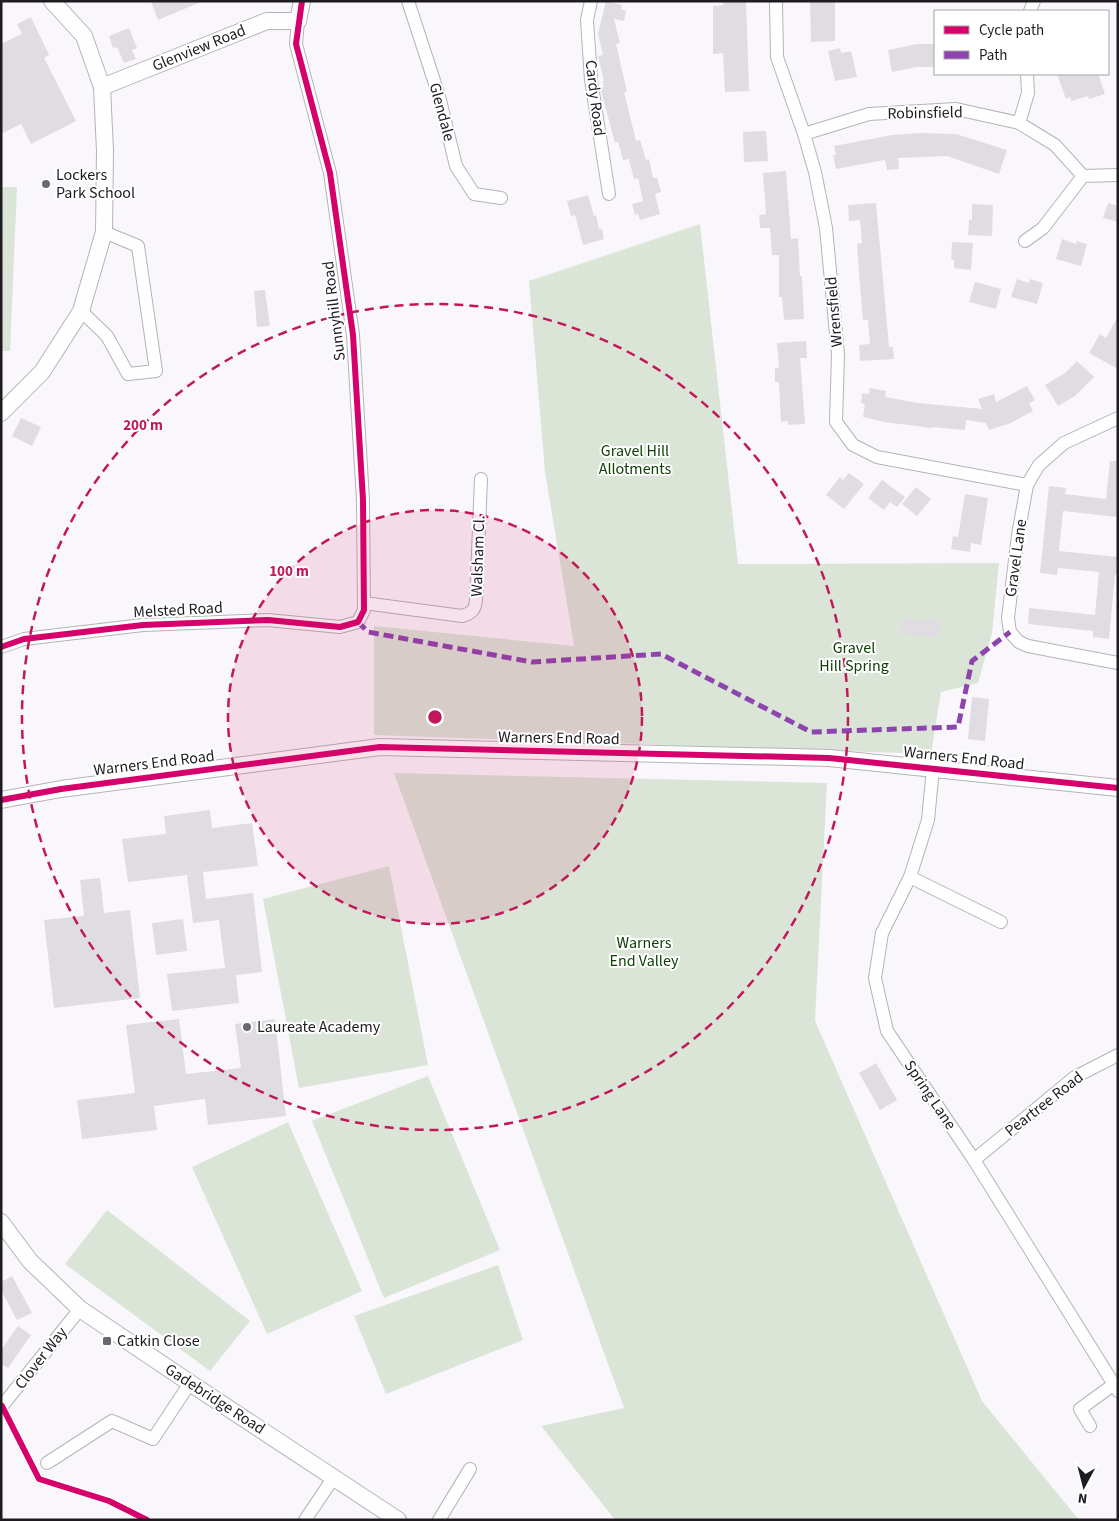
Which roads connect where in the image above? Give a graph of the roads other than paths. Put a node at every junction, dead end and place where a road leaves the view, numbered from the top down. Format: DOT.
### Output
graph roads {
  1 [pos="52,1"];
  2 [pos="302,1"];
  3 [pos="408,1"];
  4 [pos="591,1"];
  5 [pos="776,1"];
  6 [pos="298,21"];
  7 [pos="1027,75"];
  8 [pos="102,87"];
  9 [pos="1019,123"];
  10 [pos="804,134"];
  11 [pos="1118,175"];
  12 [pos="1083,176"];
  13 [pos="609,194"];
  14 [pos="500,198"];
  15 [pos="104,232"];
  16 [pos="1025,241"];
  17 [pos="81,312"];
  18 [pos="1,413"];
  19 [pos="1118,418"];
  20 [pos="481,479"];
  21 [pos="1027,485"];
  22 [pos="364,603"];
  23 [pos="358,622"];
  24 [pos="1,646"];
  25 [pos="1118,663"];
  26 [pos="933,769"];
  27 [pos="1118,788"];
  28 [pos="1,800"];
  29 [pos="910,877"];
  30 [pos="1001,922"];
  31 [pos="1118,1055"];
  32 [pos="974,1160"];
  33 [pos="1,1222"];
  34 [pos="80,1309"];
  35 [pos="190,1384"];
  36 [pos="1115,1388"];
  37 [pos="2,1406"];
  38 [pos="1090,1426"];
  39 [pos="47,1463"];
  40 [pos="470,1469"];
  41 [pos="334,1477"];
  42 [pos="305,1520"];
  43 [pos="398,1520"];
  44 [pos="440,1520"];
  1 -- 8 [label="street"];
  2 -- 6 [label="street, Sunnyhill Road"];
  3 -- 14 [label="street, Glendale"];
  4 -- 13 [label="street, Cardy Road"];
  5 -- 10 [label="street, Wrensfield"];
  6 -- 8 [label="street, Glenview Road"];
  6 -- 22 [label="street, Sunnyhill Road"];
  7 -- 9 [label="street"];
  8 -- 15 [label="street"];
  9 -- 10 [label="street, Robinsfield"];
  9 -- 12 [label="street, Robinsfield"];
  10 -- 21 [label="street, Wrensfield"];
  11 -- 12 [label="street"];
  12 -- 16 [label="street"];
  15 -- 17 [label="street"];
  15 -- 17 [label="street"];
  17 -- 18 [label="street"];
  19 -- 21 [label="street, Gravel Lane"];
  20 -- 22 [label="street, Walsham Cl."];
  21 -- 25 [label="street, Gravel Lane"];
  22 -- 23 [label="street, Sunnyhill Road"];
  23 -- 24 [label="street, Melsted Road"];
  26 -- 27 [label="street, Warners End Road"];
  26 -- 28 [label="street, Warners End Road"];
  26 -- 29 [label="street, Spring Lane"];
  29 -- 30 [label="street"];
  29 -- 32 [label="street, Spring Lane"];
  31 -- 32 [label="street, Peartree Road"];
  32 -- 36 [label="street, Spring Lane"];
  33 -- 34 [label="street, Gadebridge Road"];
  34 -- 35 [label="street, Gadebridge Road"];
  34 -- 37 [label="street, Clover Way"];
  35 -- 39 [label="street"];
  35 -- 41 [label="street, Gadebridge Road"];
  36 -- 38 [label="street"];
  40 -- 44 [label="street"];
  41 -- 42 [label="street"];
  41 -- 43 [label="street, Gadebridge Road"];
}
